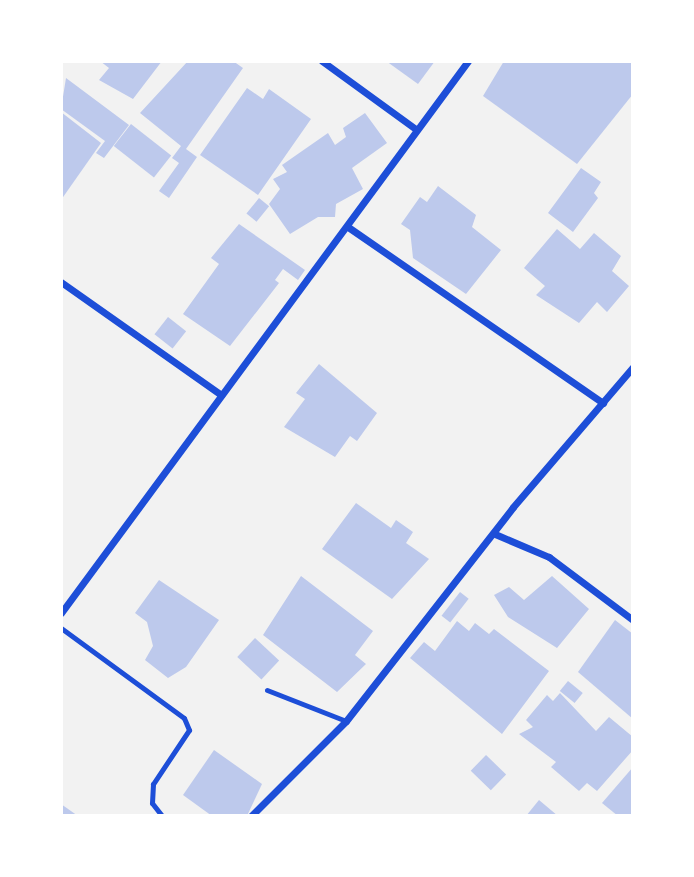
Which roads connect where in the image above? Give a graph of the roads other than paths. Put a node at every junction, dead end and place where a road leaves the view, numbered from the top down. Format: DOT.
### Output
graph roads {
  1 [pos="322,61"];
  2 [pos="468,61"];
  3 [pos="417,130"];
  4 [pos="348,227"];
  5 [pos="61,282"];
  6 [pos="633,367"];
  7 [pos="221,395"];
  8 [pos="603,403"];
  9 [pos="495,534"];
  10 [pos="61,613"];
  11 [pos="633,620"];
  12 [pos="61,628"];
  13 [pos="267,690"];
  14 [pos="346,721"];
  15 [pos="253,815"];
  16 [pos="162,816"];
  1 -- 3 [label="street"];
  2 -- 3 [label="street"];
  3 -- 4 [label="street"];
  4 -- 7 [label="street"];
  4 -- 8 [label="street"];
  5 -- 7 [label="street"];
  6 -- 8 [label="street"];
  7 -- 10 [label="street"];
  8 -- 9 [label="street"];
  9 -- 11 [label="street"];
  9 -- 14 [label="street"];
  12 -- 16 [label="lane"];
  13 -- 14 [label="lane"];
  14 -- 15 [label="street"];
}
